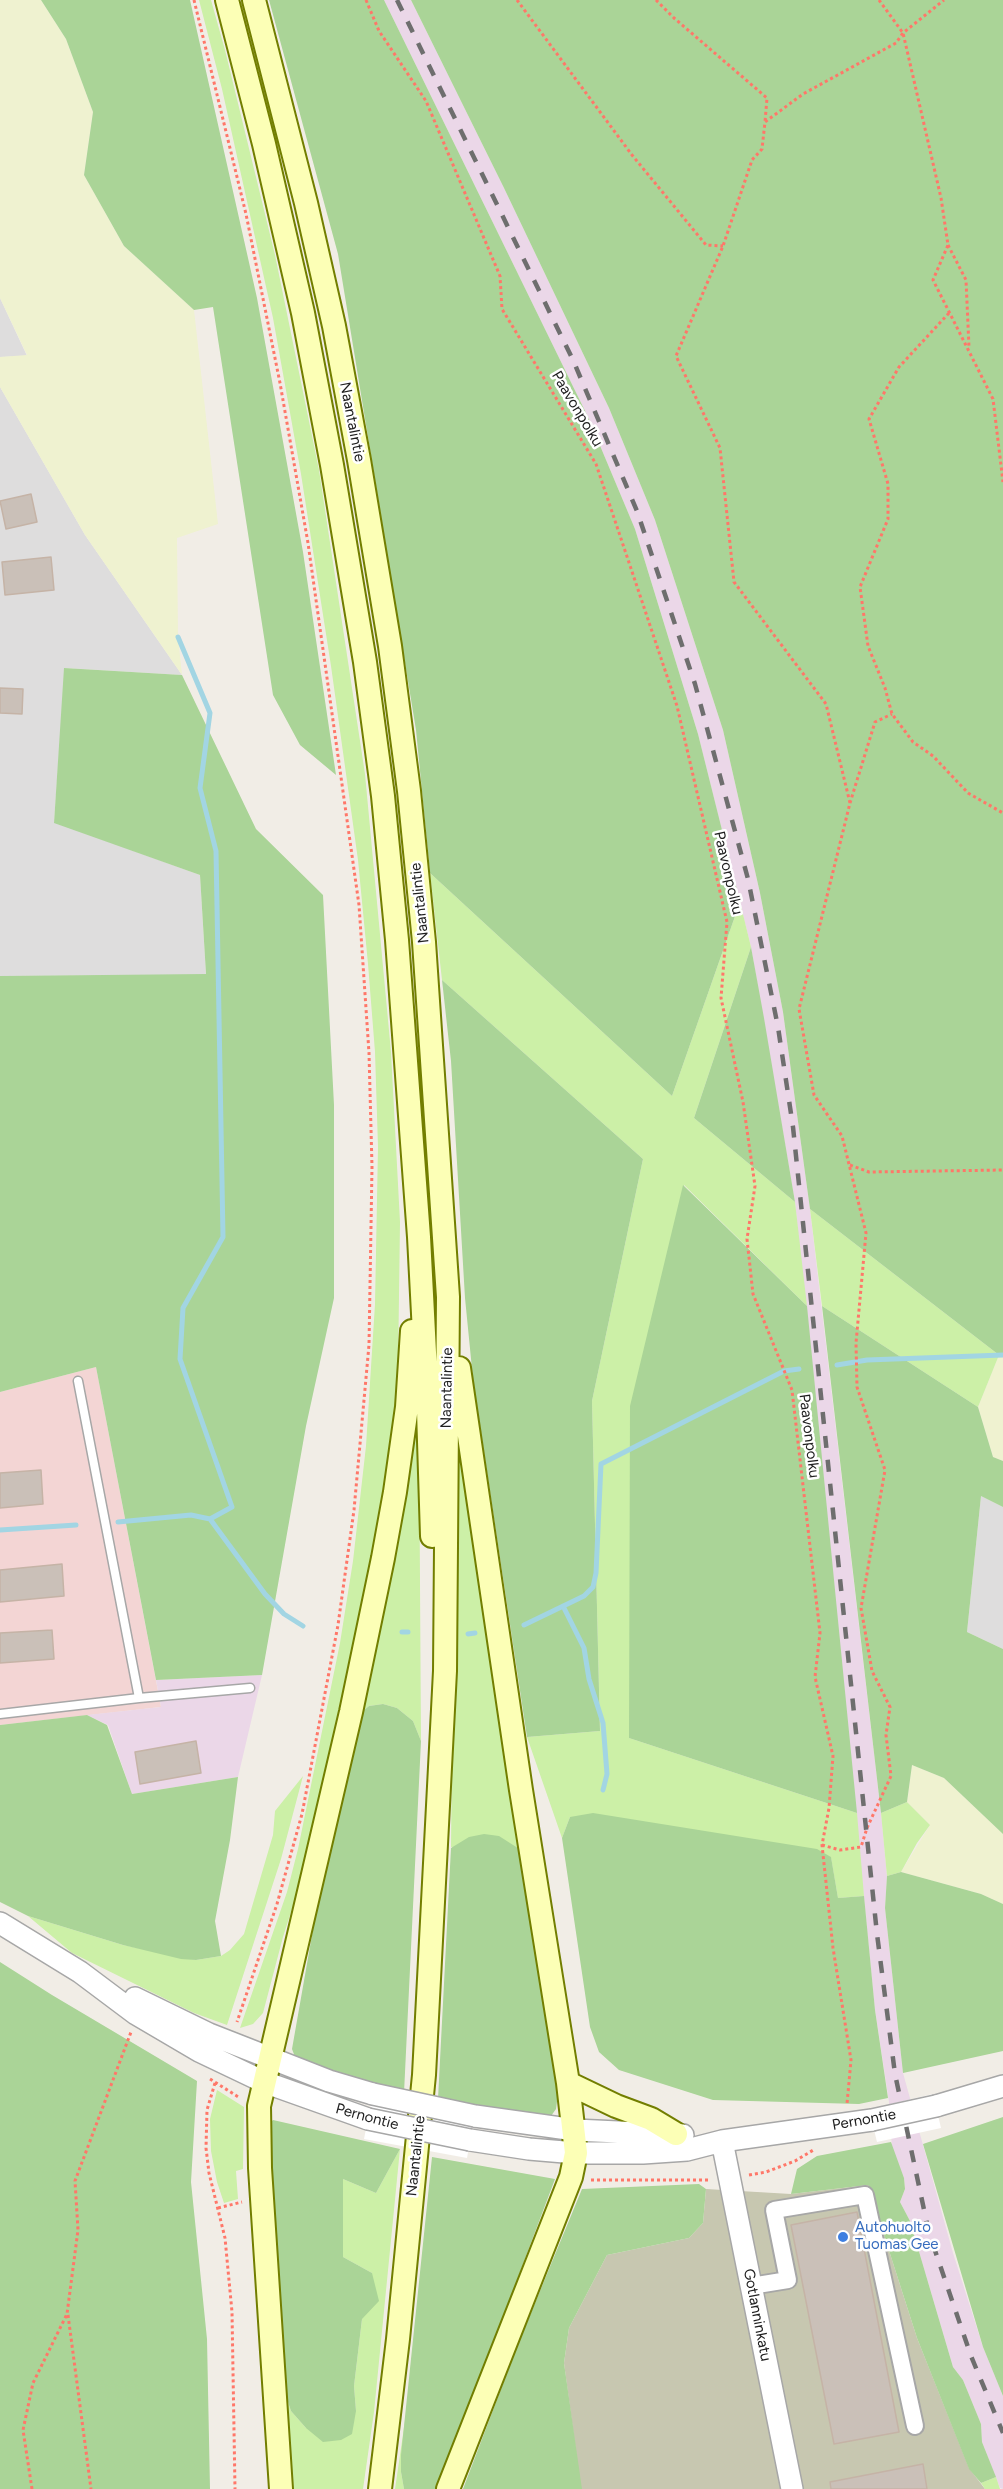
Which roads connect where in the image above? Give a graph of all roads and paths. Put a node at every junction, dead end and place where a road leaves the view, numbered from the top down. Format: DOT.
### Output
graph roads {
  1 [pos="194,0"];
  2 [pos="227,0"];
  3 [pos="254,0"];
  4 [pos="366,0"];
  5 [pos="517,0"];
  6 [pos="656,0"];
  7 [pos="879,0"];
  8 [pos="944,0"];
  9 [pos="903,33"];
  10 [pos="765,122"];
  11 [pos="948,245"];
  12 [pos="723,246"];
  13 [pos="949,313"];
  14 [pos="969,348"];
  15 [pos="1003,482"];
  16 [pos="892,714"];
  17 [pos="850,803"];
  18 [pos="1003,813"];
  19 [pos="850,1165"];
  20 [pos="1003,1170"];
  21 [pos="419,1237"];
  22 [pos="448,1297"];
  23 [pos="78,1381"];
  24 [pos="250,1688"];
  25 [pos="139,1698"];
  26 [pos="0,1714"];
  27 [pos="436,1822"];
  28 [pos="822,1845"];
  29 [pos="0,1923"];
  30 [pos="80,1972"];
  31 [pos="237,2022"];
  32 [pos="133,2028"];
  33 [pos="269,2057"];
  34 [pos="264,2082"];
  35 [pos="215,2083"];
  36 [pos="568,2083"];
  37 [pos="1003,2086"];
  38 [pos="850,2123"];
  39 [pos="575,2130"];
  40 [pos="676,2134"];
  41 [pos="722,2141"];
  42 [pos="576,2153"];
  43 [pos="243,2202"];
  44 [pos="218,2208"];
  45 [pos="751,2286"];
  46 [pos="67,2314"];
  47 [pos="915,2426"];
  48 [pos="32,2489"];
  49 [pos="91,2489"];
  50 [pos="235,2489"];
  51 [pos="281,2489"];
  52 [pos="380,2489"];
  53 [pos="448,2489"];
  54 [pos="792,2489"];
  1 -- 31 [label="path"];
  2 -- 21 [label="main road, Naantalintie"];
  3 -- 22 [label="main road, Naantalintie"];
  4 -- 28 [label="path, Paavonpolku"];
  5 -- 12 [label="path"];
  6 -- 10 [label="path"];
  7 -- 9 [label="path"];
  8 -- 9 [label="path"];
  9 -- 10 [label="path"];
  9 -- 11 [label="path"];
  10 -- 12 [label="path"];
  11 -- 13 [label="path"];
  11 -- 14 [label="path"];
  12 -- 17 [label="path"];
  13 -- 14 [label="path"];
  13 -- 16 [label="path"];
  14 -- 15 [label="path"];
  16 -- 17 [label="path"];
  16 -- 18 [label="path"];
  17 -- 19 [label="path"];
  19 -- 20 [label="path"];
  19 -- 28 [label="path"];
  21 -- 27 [label="main road, Naantalintie"];
  21 -- 33 [label="main road"];
  22 -- 27 [label="main road, Naantalintie"];
  22 -- 36 [label="main road"];
  23 -- 25 [label="lane"];
  24 -- 25 [label="lane"];
  25 -- 26 [label="lane"];
  27 -- 52 [label="main road, Naantalintie"];
  28 -- 38 [label="path, Paavonpolku"];
  29 -- 30 [label="street, Pernontie"];
  30 -- 33 [label="street, Pernontie"];
  30 -- 34 [label="street, Pernontie"];
  32 -- 46 [label="path"];
  33 -- 34 [label="main road"];
  33 -- 39 [label="street, Pernontie, bridge"];
  34 -- 42 [label="street, Pernontie, bridge"];
  34 -- 51 [label="main road"];
  35 -- 44 [label="path"];
  36 -- 39 [label="main road"];
  36 -- 40 [label="main road"];
  37 -- 38 [label="street, Pernontie, bridge"];
  38 -- 41 [label="street, Pernontie"];
  39 -- 40 [label="street, Pernontie"];
  39 -- 42 [label="main road"];
  40 -- 41 [label="street, Pernontie"];
  41 -- 42 [label="street, Pernontie"];
  41 -- 45 [label="street, Gotlanninkatu"];
  42 -- 53 [label="main road"];
  43 -- 44 [label="path"];
  44 -- 50 [label="path"];
  45 -- 47 [label="street"];
  45 -- 54 [label="street, Gotlanninkatu"];
  46 -- 48 [label="path"];
  46 -- 49 [label="path"];
}
